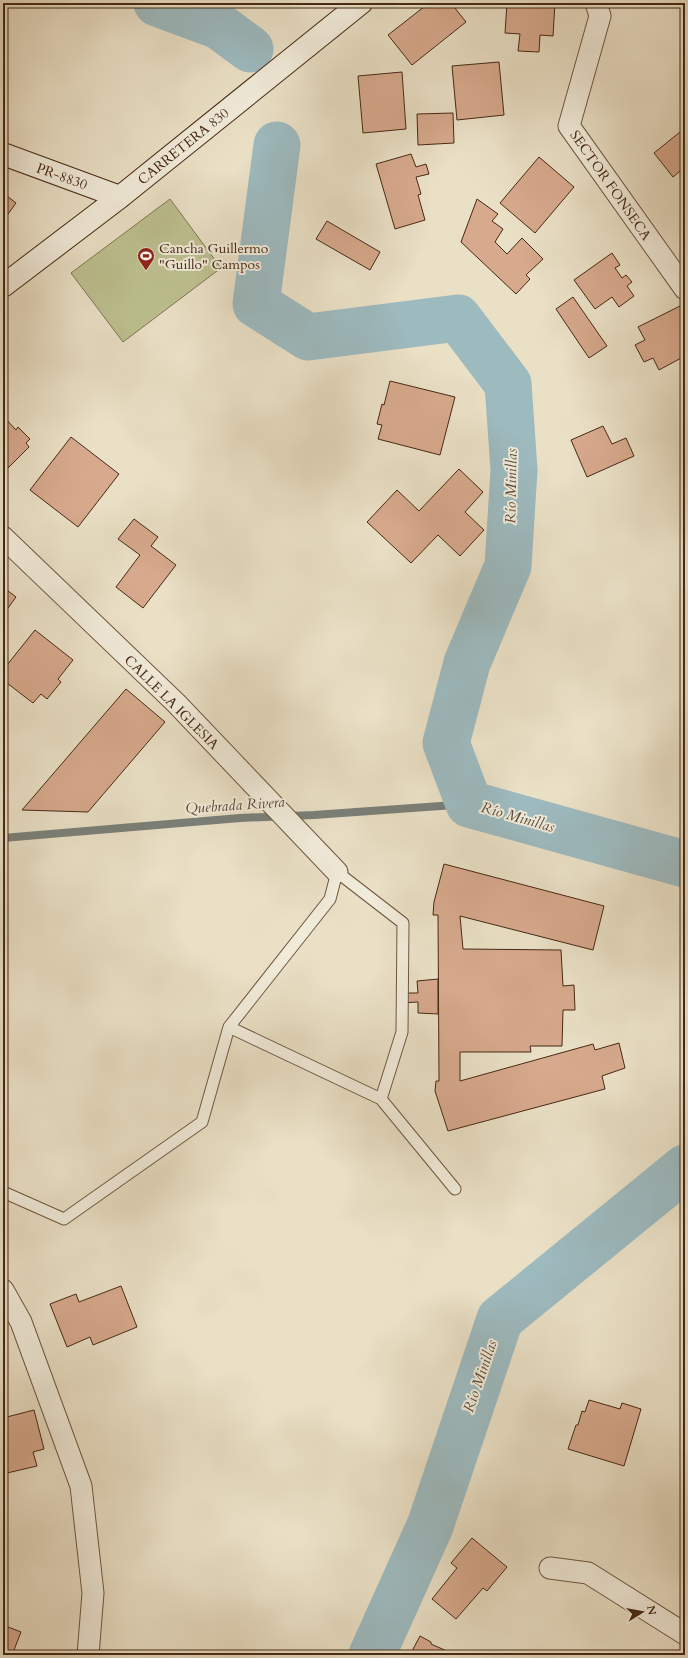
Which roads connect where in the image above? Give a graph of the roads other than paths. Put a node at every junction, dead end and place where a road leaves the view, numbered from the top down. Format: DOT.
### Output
graph roads {
  1 [pos="361,3"];
  2 [pos="596,3"];
  3 [pos="3,154"];
  4 [pos="120,198"];
  5 [pos="3,286"];
  6 [pos="685,289"];
  7 [pos="3,538"];
  8 [pos="337,872"];
  9 [pos="229,1027"];
  10 [pos="380,1100"];
  11 [pos="455,1189"];
  12 [pos="3,1192"];
  13 [pos="3,1290"];
  14 [pos="550,1568"];
  15 [pos="685,1634"];
  16 [pos="88,1655"];
  1 -- 4 [label="street, CARRETERA 830"];
  2 -- 6 [label="street, SECTOR FONSECA"];
  3 -- 4 [label="street, PR-8830 / PR-8830"];
  4 -- 5 [label="street, CARRETERA 830"];
  7 -- 8 [label="street, CALLE LA IGLESIA"];
  8 -- 9 [label="lane"];
  8 -- 10 [label="lane"];
  9 -- 10 [label="lane"];
  9 -- 12 [label="lane"];
  10 -- 11 [label="lane"];
  13 -- 16 [label="street"];
  14 -- 15 [label="street"];
}
